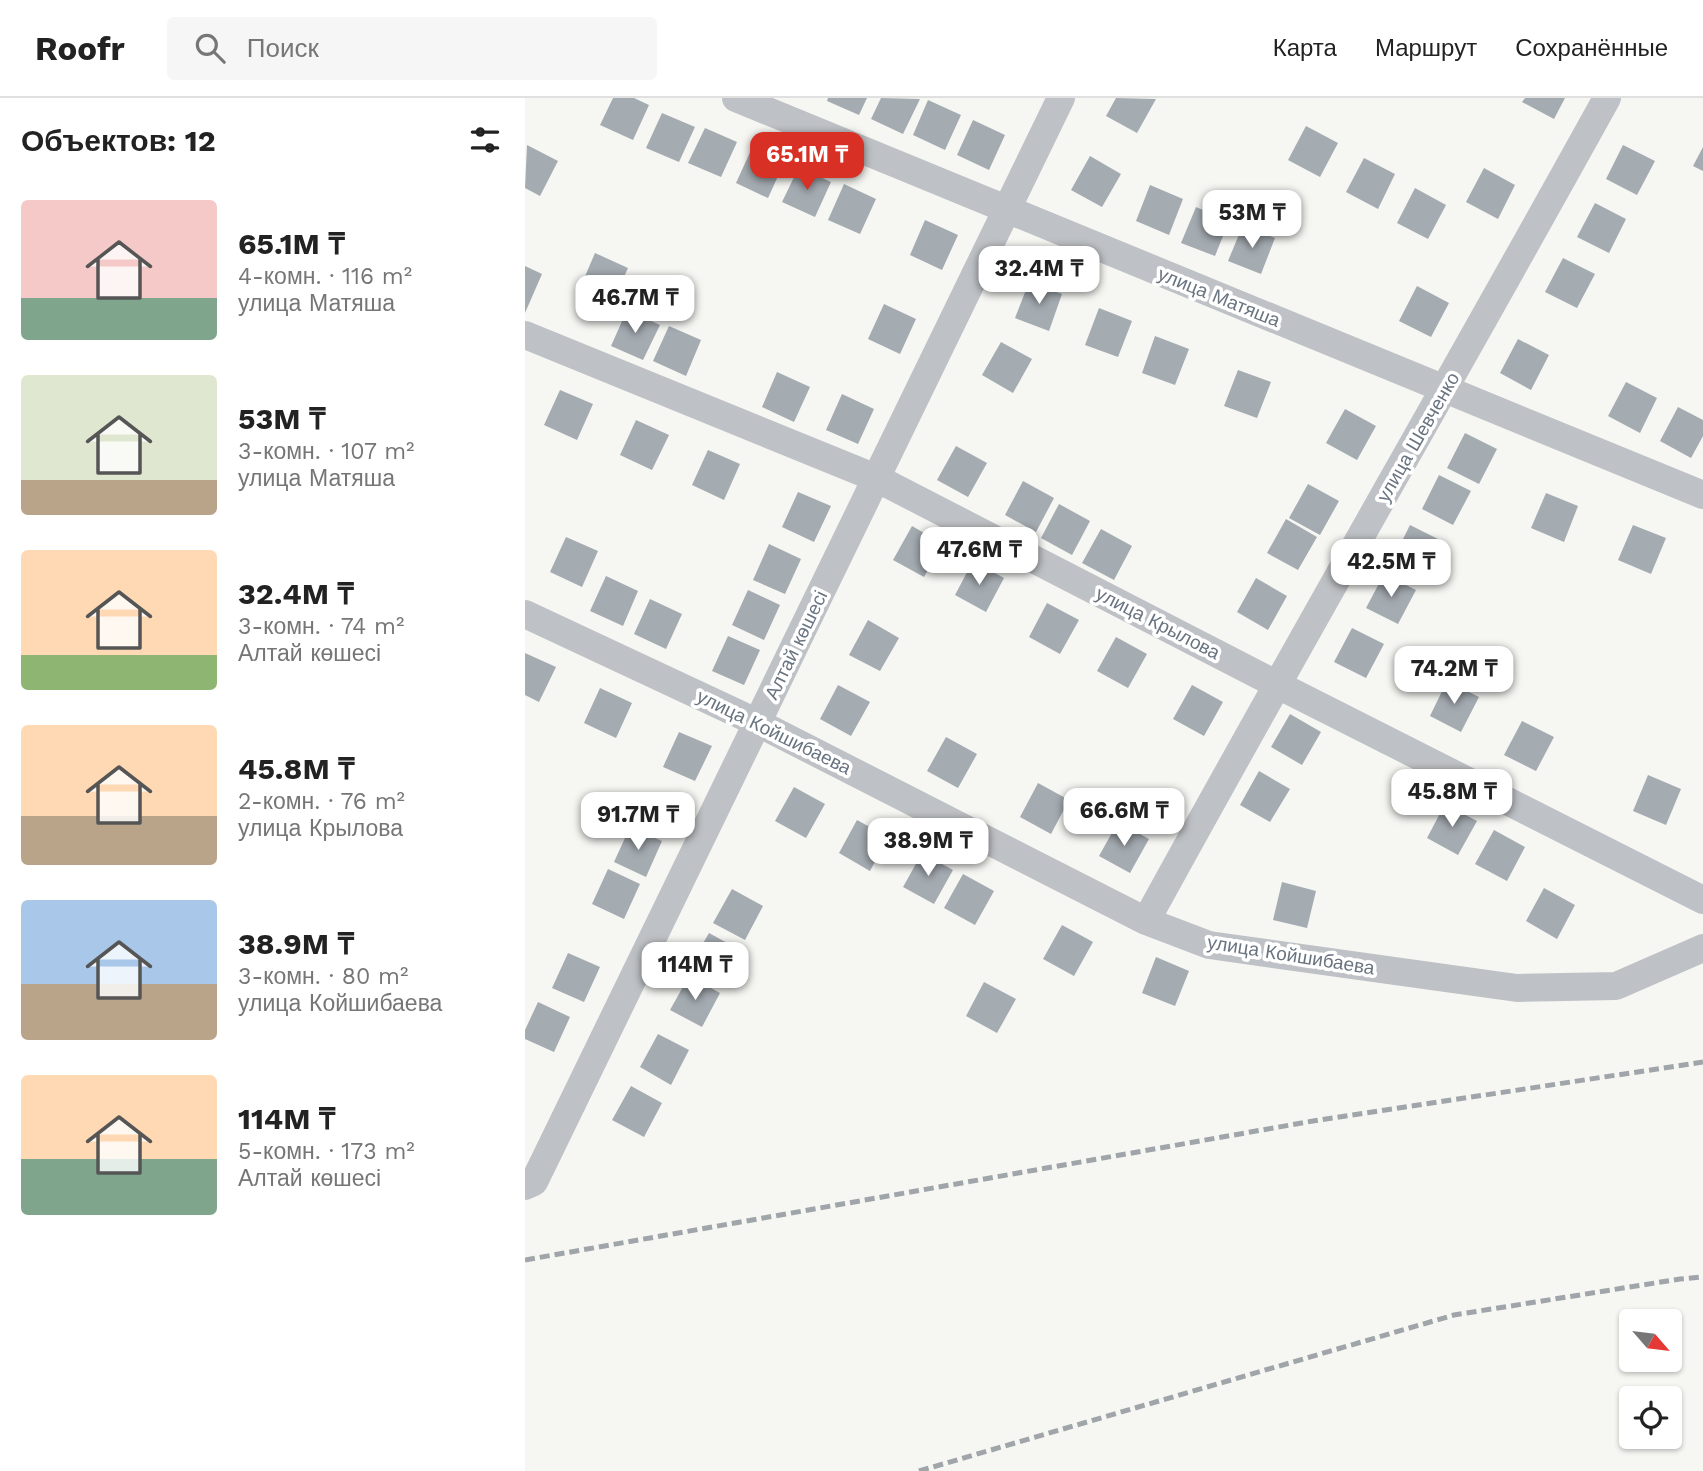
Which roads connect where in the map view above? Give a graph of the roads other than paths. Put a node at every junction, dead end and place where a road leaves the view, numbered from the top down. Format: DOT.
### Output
graph roads {
  1 [pos="736,98"];
  2 [pos="1061,98"];
  3 [pos="1607,98"];
  4 [pos="1006,209"];
  5 [pos="525,335"];
  6 [pos="1445,390"];
  7 [pos="876,478"];
  8 [pos="1703,495"];
  9 [pos="525,614"];
  10 [pos="1276,684"];
  11 [pos="758,723"];
  12 [pos="1703,900"];
  13 [pos="1146,921"];
  14 [pos="1703,948"];
  15 [pos="525,1186"];
  1 -- 4 [label="street, улица Матяша"];
  2 -- 4 [label="street, Алтай көшесі"];
  3 -- 6 [label="street, улица Шевченко"];
  4 -- 6 [label="street, улица Матяша"];
  4 -- 7 [label="street, Алтай көшесі"];
  5 -- 7 [label="street, улица Крылова"];
  6 -- 8 [label="street, улица Матяша"];
  6 -- 10 [label="street, улица Шевченко"];
  7 -- 10 [label="street, улица Крылова"];
  7 -- 11 [label="street, Алтай көшесі"];
  9 -- 11 [label="street, улица Койшибаева"];
  10 -- 12 [label="street, улица Крылова"];
  10 -- 13 [label="street, улица Шевченко"];
  11 -- 13 [label="street, улица Койшибаева"];
  11 -- 15 [label="street, Алтай көшесі"];
  13 -- 14 [label="street, улица Койшибаева"];
}
